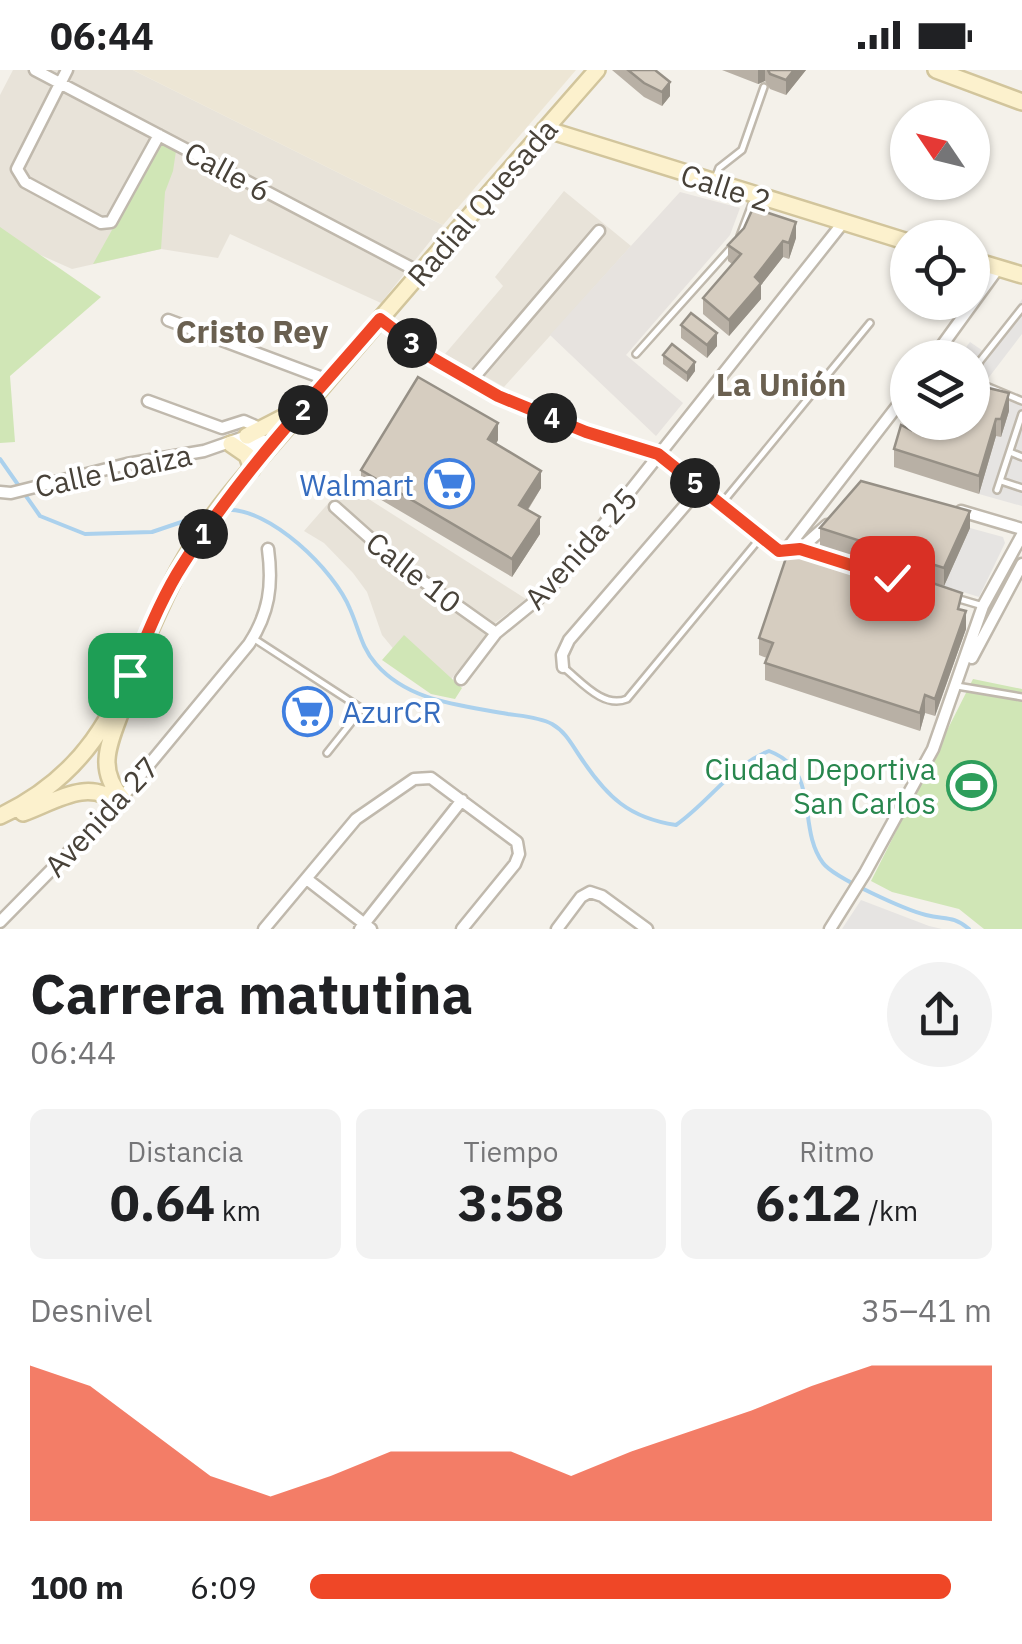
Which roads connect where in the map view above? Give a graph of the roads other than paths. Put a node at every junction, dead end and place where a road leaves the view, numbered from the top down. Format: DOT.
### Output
graph roads {
  1 [pos="35,70"];
  2 [pos="68,70"];
  3 [pos="597,70"];
  4 [pos="936,70"];
  5 [pos="60,84"];
  6 [pos="764,87"];
  7 [pos="1022,102"];
  8 [pos="545,130"];
  9 [pos="159,135"];
  10 [pos="713,184"];
  11 [pos="754,197"];
  12 [pos="842,224"];
  13 [pos="599,230"];
  14 [pos="890,237"];
  15 [pos="990,265"];
  16 [pos="999,267"];
  17 [pos="421,272"];
  18 [pos="1022,275"];
  19 [pos="1022,308"];
  20 [pos="380,319"];
  21 [pos="168,320"];
  22 [pos="870,323"];
  23 [pos="946,340"];
  24 [pos="636,354"];
  25 [pos="328,380"];
  26 [pos="471,381"];
  27 [pos="314,398"];
  28 [pos="1022,400"];
  29 [pos="148,401"];
  30 [pos="1022,414"];
  31 [pos="890,417"];
  32 [pos="1020,425"];
  33 [pos="255,432"];
  34 [pos="228,444"];
  35 [pos="269,448"];
  36 [pos="1010,452"];
  37 [pos="658,454"];
  38 [pos="1022,457"];
  39 [pos="252,468"];
  40 [pos="845,478"];
  41 [pos="1001,481"];
  42 [pos="861,482"];
  43 [pos="700,488"];
  44 [pos="1022,488"];
  45 [pos="997,490"];
  46 [pos="6,492"];
  47 [pos="721,505"];
  48 [pos="335,507"];
  49 [pos="950,508"];
  50 [pos="833,517"];
  51 [pos="1022,532"];
  52 [pos="761,537"];
  53 [pos="268,549"];
  54 [pos="800,549"];
  55 [pos="785,551"];
  56 [pos="818,555"];
  57 [pos="1022,564"];
  58 [pos="855,566"];
  59 [pos="928,589"];
  60 [pos="946,595"];
  61 [pos="983,606"];
  62 [pos="496,633"];
  63 [pos="252,638"];
  64 [pos="563,667"];
  65 [pos="130,675"];
  66 [pos="461,678"];
  67 [pos="958,686"];
  68 [pos="1022,698"];
  69 [pos="326,754"];
  70 [pos="119,800"];
  71 [pos="462,800"];
  72 [pos="0,818"];
  73 [pos="308,880"];
  74 [pos="0,922"];
  75 [pos="365,927"];
  76 [pos="264,929"];
  77 [pos="462,929"];
  78 [pos="557,929"];
  79 [pos="647,929"];
  80 [pos="830,929"];
  1 -- 5 [label="street, Calle 6"];
  2 -- 5 [label="street"];
  3 -- 8 [label="main road, Radial Quesada"];
  4 -- 7 [label="main road"];
  5 -- 9 [label="street, Calle 6"];
  5 -- 9 [label="street"];
  6 -- 10 [label="lane"];
  8 -- 10 [label="main road, Calle 2"];
  8 -- 17 [label="main road, Radial Quesada"];
  9 -- 17 [label="street, Calle 6"];
  10 -- 11 [label="main road, Calle 2"];
  11 -- 12 [label="main road, Calle 2"];
  11 -- 24 [label="lane"];
  12 -- 14 [label="main road, Calle 2"];
  12 -- 37 [label="street, Avenida 25"];
  13 -- 26 [label="street"];
  15 -- 16 [label="main road"];
  16 -- 18 [label="main road"];
  16 -- 23 [label="street"];
  17 -- 20 [label="main road, Radial Quesada"];
  19 -- 28 [label="lane"];
  20 -- 25 [label="main road, Radial Quesada"];
  20 -- 26 [label="street"];
  21 -- 25 [label="street"];
  22 -- 47 [label="lane"];
  25 -- 27 [label="main road, Radial Quesada"];
  26 -- 37 [label="street"];
  27 -- 33 [label="main road, Calle Loaiza"];
  27 -- 35 [label="main road, Radial Quesada"];
  29 -- 33 [label="street"];
  30 -- 32 [label="lane"];
  31 -- 40 [label="street"];
  32 -- 36 [label="lane"];
  33 -- 34 [label="street, Calle Loaiza"];
  33 -- 35 [label="street"];
  34 -- 35 [label="street, Calle Loaiza"];
  34 -- 39 [label="main road"];
  34 -- 46 [label="street, Calle Loaiza"];
  35 -- 39 [label="main road"];
  36 -- 38 [label="lane"];
  36 -- 41 [label="lane"];
  37 -- 43 [label="street"];
  37 -- 62 [label="street, Avenida 25"];
  39 -- 65 [label="main road"];
  40 -- 42 [label="street"];
  40 -- 55 [label="street"];
  41 -- 44 [label="lane"];
  41 -- 45 [label="lane"];
  43 -- 47 [label="street"];
  43 -- 64 [label="street"];
  47 -- 52 [label="street"];
  48 -- 62 [label="street, Calle 10"];
  49 -- 51 [label="street"];
  50 -- 54 [label="street"];
  51 -- 61 [label="street"];
  52 -- 55 [label="street"];
  52 -- 64 [label="lane"];
  53 -- 63 [label="street, Avenida 27"];
  54 -- 55 [label="street"];
  54 -- 56 [label="lane"];
  57 -- 67 [label="street"];
  58 -- 59 [label="lane"];
  60 -- 61 [label="lane"];
  61 -- 67 [label="street"];
  62 -- 66 [label="street, Avenida 25"];
  63 -- 69 [label="lane"];
  63 -- 70 [label="street, Avenida 27"];
  65 -- 70 [label="main road"];
  65 -- 72 [label="main road"];
  67 -- 68 [label="lane"];
  67 -- 80 [label="street"];
  70 -- 72 [label="main road"];
  70 -- 74 [label="street, Avenida 27"];
  71 -- 73 [label="street"];
  71 -- 75 [label="street"];
  71 -- 77 [label="street"];
  73 -- 75 [label="street"];
  73 -- 76 [label="street"];
  78 -- 79 [label="street"];
}
